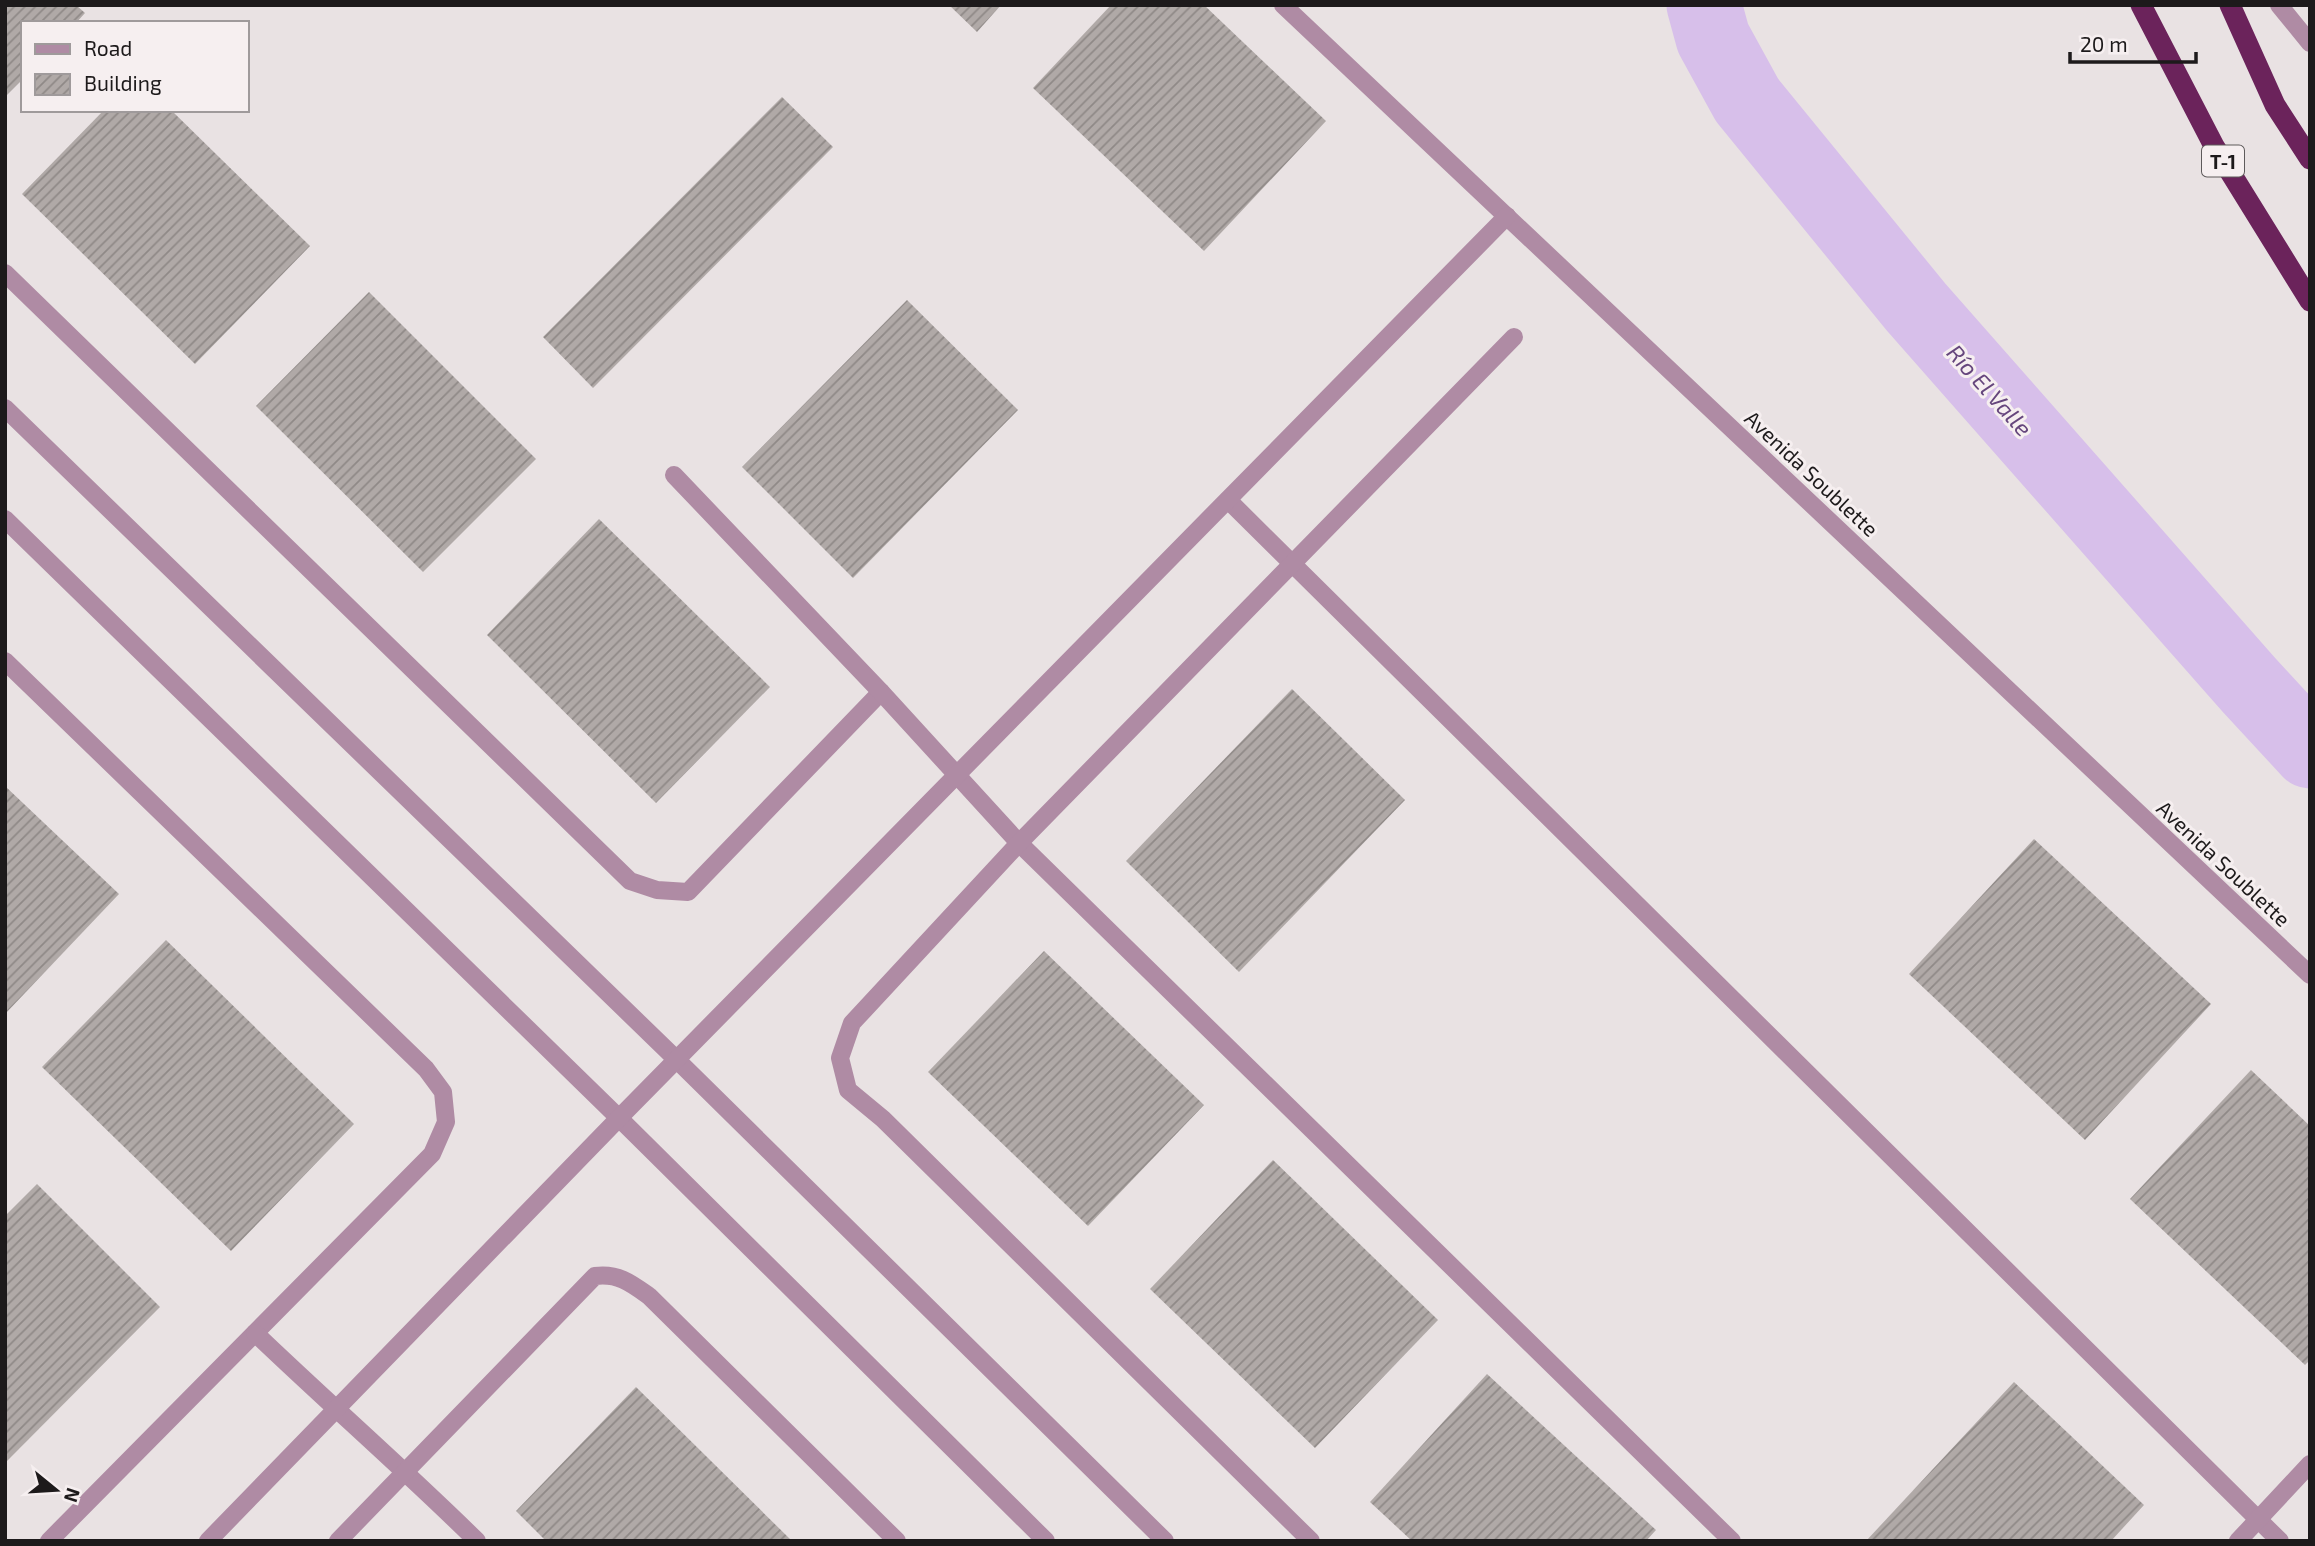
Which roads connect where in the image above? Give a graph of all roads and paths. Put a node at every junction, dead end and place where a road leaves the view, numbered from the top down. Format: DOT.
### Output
graph roads {
  1 [pos="1283,5"];
  2 [pos="2141,5"];
  3 [pos="2230,5"];
  4 [pos="2279,5"];
  5 [pos="2310,43"];
  6 [pos="2310,159"];
  7 [pos="1507,216"];
  8 [pos="5,273"];
  9 [pos="2310,301"];
  10 [pos="1514,337"];
  11 [pos="5,408"];
  12 [pos="674,475"];
  13 [pos="1228,499"];
  14 [pos="5,519"];
  15 [pos="1293,564"];
  16 [pos="5,661"];
  17 [pos="881,692"];
  18 [pos="958,774"];
  19 [pos="1018,844"];
  20 [pos="2310,975"];
  21 [pos="677,1060"];
  22 [pos="619,1118"];
  23 [pos="255,1333"];
  24 [pos="335,1410"];
  25 [pos="2310,1464"];
  26 [pos="406,1471"];
  27 [pos="2259,1518"];
  28 [pos="49,1541"];
  29 [pos="208,1541"];
  30 [pos="338,1541"];
  31 [pos="477,1541"];
  32 [pos="897,1541"];
  33 [pos="1046,1541"];
  34 [pos="1165,1541"];
  35 [pos="1311,1541"];
  36 [pos="1732,1541"];
  37 [pos="2238,1541"];
  38 [pos="2280,1541"];
  1 -- 7 [label="street, Avenida Soublette"];
  2 -- 9 [label="highway, T-1"];
  3 -- 6 [label="highway"];
  4 -- 5 [label="street"];
  7 -- 13 [label="street"];
  7 -- 20 [label="street, Avenida Soublette"];
  8 -- 17 [label="street"];
  10 -- 15 [label="street"];
  11 -- 21 [label="street"];
  12 -- 17 [label="street"];
  13 -- 15 [label="street"];
  13 -- 18 [label="street"];
  14 -- 22 [label="street"];
  15 -- 19 [label="street"];
  15 -- 27 [label="street"];
  16 -- 23 [label="street"];
  17 -- 18 [label="street"];
  18 -- 19 [label="street"];
  18 -- 21 [label="street"];
  19 -- 35 [label="street"];
  19 -- 36 [label="street"];
  21 -- 22 [label="street"];
  21 -- 34 [label="street"];
  22 -- 24 [label="street"];
  22 -- 33 [label="street"];
  23 -- 24 [label="street"];
  23 -- 28 [label="street"];
  24 -- 26 [label="street"];
  24 -- 29 [label="street"];
  25 -- 27 [label="street"];
  26 -- 30 [label="street"];
  26 -- 31 [label="street"];
  26 -- 32 [label="street"];
  27 -- 37 [label="street"];
  27 -- 38 [label="street"];
}
